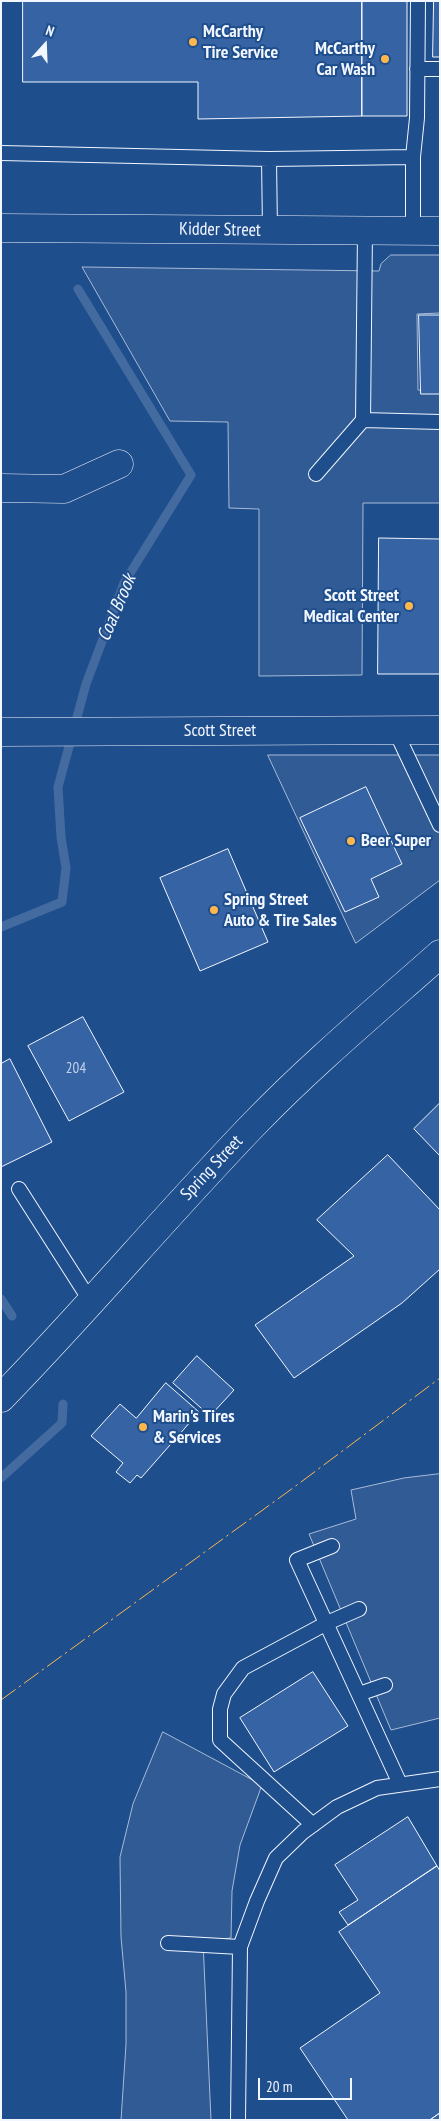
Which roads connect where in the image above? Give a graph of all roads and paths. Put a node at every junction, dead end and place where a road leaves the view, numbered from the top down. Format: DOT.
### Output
graph roads {
  1 [pos="418,1"];
  2 [pos="417,68"];
  3 [pos="440,69"];
  4 [pos="1,153"];
  5 [pos="413,157"];
  6 [pos="269,159"];
  7 [pos="1,228"];
  8 [pos="270,230"];
  9 [pos="365,231"];
  10 [pos="413,231"];
  11 [pos="440,231"];
  12 [pos="363,420"];
  13 [pos="440,422"];
  14 [pos="119,464"];
  15 [pos="316,474"];
  16 [pos="1,488"];
  17 [pos="395,730"];
  18 [pos="440,730"];
  19 [pos="1,732"];
  20 [pos="440,825"];
  21 [pos="440,954"];
  22 [pos="19,1189"];
  23 [pos="91,1302"];
  24 [pos="3,1392"];
  25 [pos="332,1546"];
  26 [pos="359,1609"];
  27 [pos="327,1623"];
  28 [pos="385,1685"];
  29 [pos="359,1694"];
  30 [pos="440,1779"];
  31 [pos="400,1784"];
  32 [pos="313,1825"];
  33 [pos="168,1942"];
  34 [pos="240,1947"];
  35 [pos="238,2120"];
  1 -- 2 [label="lane"];
  2 -- 3 [label="lane"];
  2 -- 5 [label="lane"];
  4 -- 6 [label="lane"];
  5 -- 6 [label="lane"];
  5 -- 10 [label="lane"];
  6 -- 8 [label="lane"];
  7 -- 8 [label="main road, Kidder Street"];
  8 -- 9 [label="main road, Kidder Street"];
  9 -- 10 [label="main road, Kidder Street"];
  9 -- 12 [label="lane"];
  10 -- 11 [label="main road, Kidder Street"];
  12 -- 13 [label="lane"];
  12 -- 15 [label="lane"];
  14 -- 16 [label="main road"];
  17 -- 18 [label="main road, Scott Street"];
  17 -- 19 [label="main road, Scott Street"];
  17 -- 20 [label="lane"];
  21 -- 23 [label="main road, Spring Street"];
  22 -- 23 [label="lane"];
  23 -- 24 [label="main road, Spring Street"];
  25 -- 27 [label="lane"];
  26 -- 27 [label="lane"];
  27 -- 29 [label="lane"];
  27 -- 32 [label="lane"];
  28 -- 29 [label="lane"];
  29 -- 31 [label="lane"];
  30 -- 31 [label="lane"];
  31 -- 32 [label="lane"];
  32 -- 34 [label="lane"];
  33 -- 34 [label="lane"];
  34 -- 35 [label="lane"];
}
